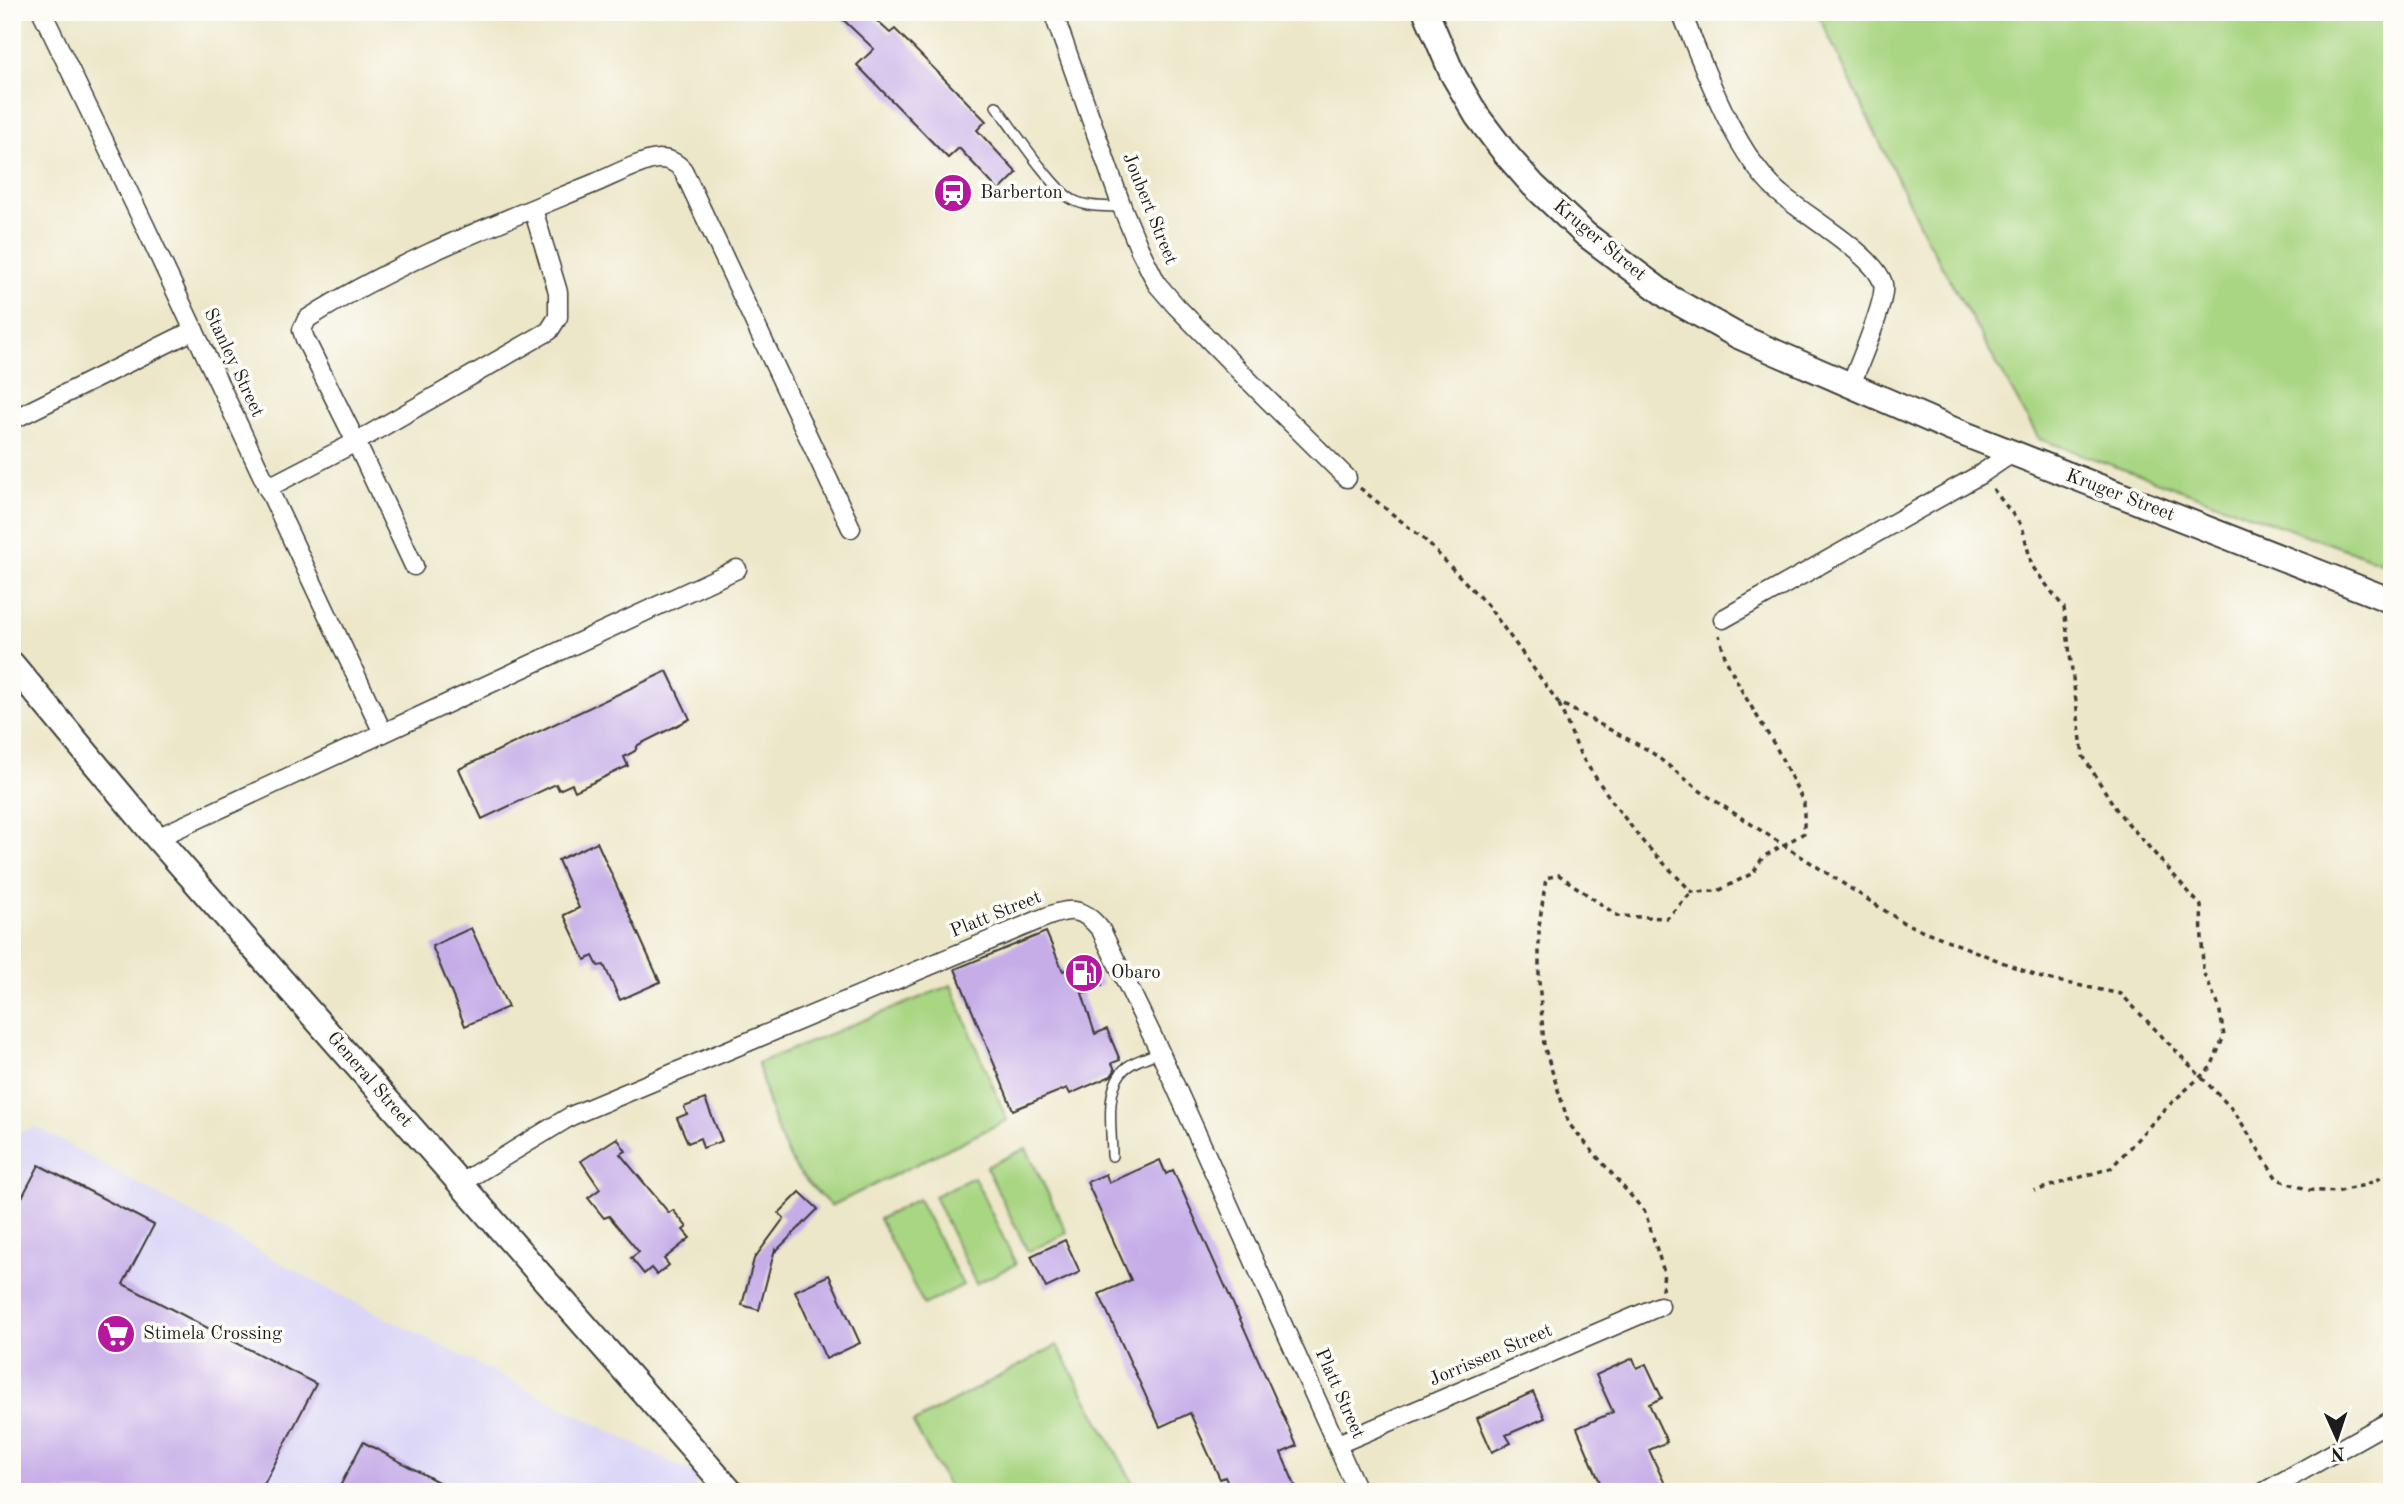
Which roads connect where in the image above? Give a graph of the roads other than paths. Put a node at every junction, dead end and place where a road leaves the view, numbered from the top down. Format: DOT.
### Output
graph roads {
  1 [pos="42,12"];
  2 [pos="1053,12"];
  3 [pos="1426,12"];
  4 [pos="1681,12"];
  5 [pos="996,106"];
  6 [pos="1122,207"];
  7 [pos="533,209"];
  8 [pos="194,330"];
  9 [pos="1851,385"];
  10 [pos="12,420"];
  11 [pos="356,443"];
  12 [pos="2012,453"];
  13 [pos="1348,478"];
  14 [pos="267,488"];
  15 [pos="851,528"];
  16 [pos="414,566"];
  17 [pos="737,569"];
  18 [pos="2392,601"];
  19 [pos="1723,620"];
  20 [pos="12,664"];
  21 [pos="383,733"];
  22 [pos="157,838"];
  23 [pos="1160,1052"];
  24 [pos="1112,1156"];
  25 [pos="459,1184"];
  26 [pos="1660,1306"];
  27 [pos="2392,1420"];
  28 [pos="1338,1444"];
  29 [pos="731,1492"];
  30 [pos="1358,1492"];
  31 [pos="2264,1492"];
  1 -- 8 [label="street, Stanley Street"];
  2 -- 6 [label="street, Joubert Street"];
  3 -- 9 [label="street, Kruger Street"];
  4 -- 9 [label="street"];
  5 -- 6 [label="lane"];
  6 -- 13 [label="street, Joubert Street"];
  7 -- 11 [label="street"];
  7 -- 11 [label="street"];
  7 -- 15 [label="street"];
  8 -- 10 [label="street"];
  8 -- 14 [label="street, Stanley Street"];
  9 -- 12 [label="street, Kruger Street"];
  11 -- 14 [label="street"];
  11 -- 16 [label="street"];
  12 -- 18 [label="street, Kruger Street"];
  12 -- 19 [label="street"];
  14 -- 21 [label="street, Stanley Street"];
  17 -- 21 [label="street"];
  20 -- 22 [label="street, General Street"];
  21 -- 22 [label="street"];
  22 -- 25 [label="street, General Street"];
  23 -- 24 [label="lane"];
  23 -- 25 [label="street, Platt Street"];
  23 -- 28 [label="street, Platt Street"];
  25 -- 29 [label="street, General Street"];
  26 -- 28 [label="street, Jorrissen Street"];
  27 -- 31 [label="street"];
  28 -- 30 [label="street, Platt Street"];
}
